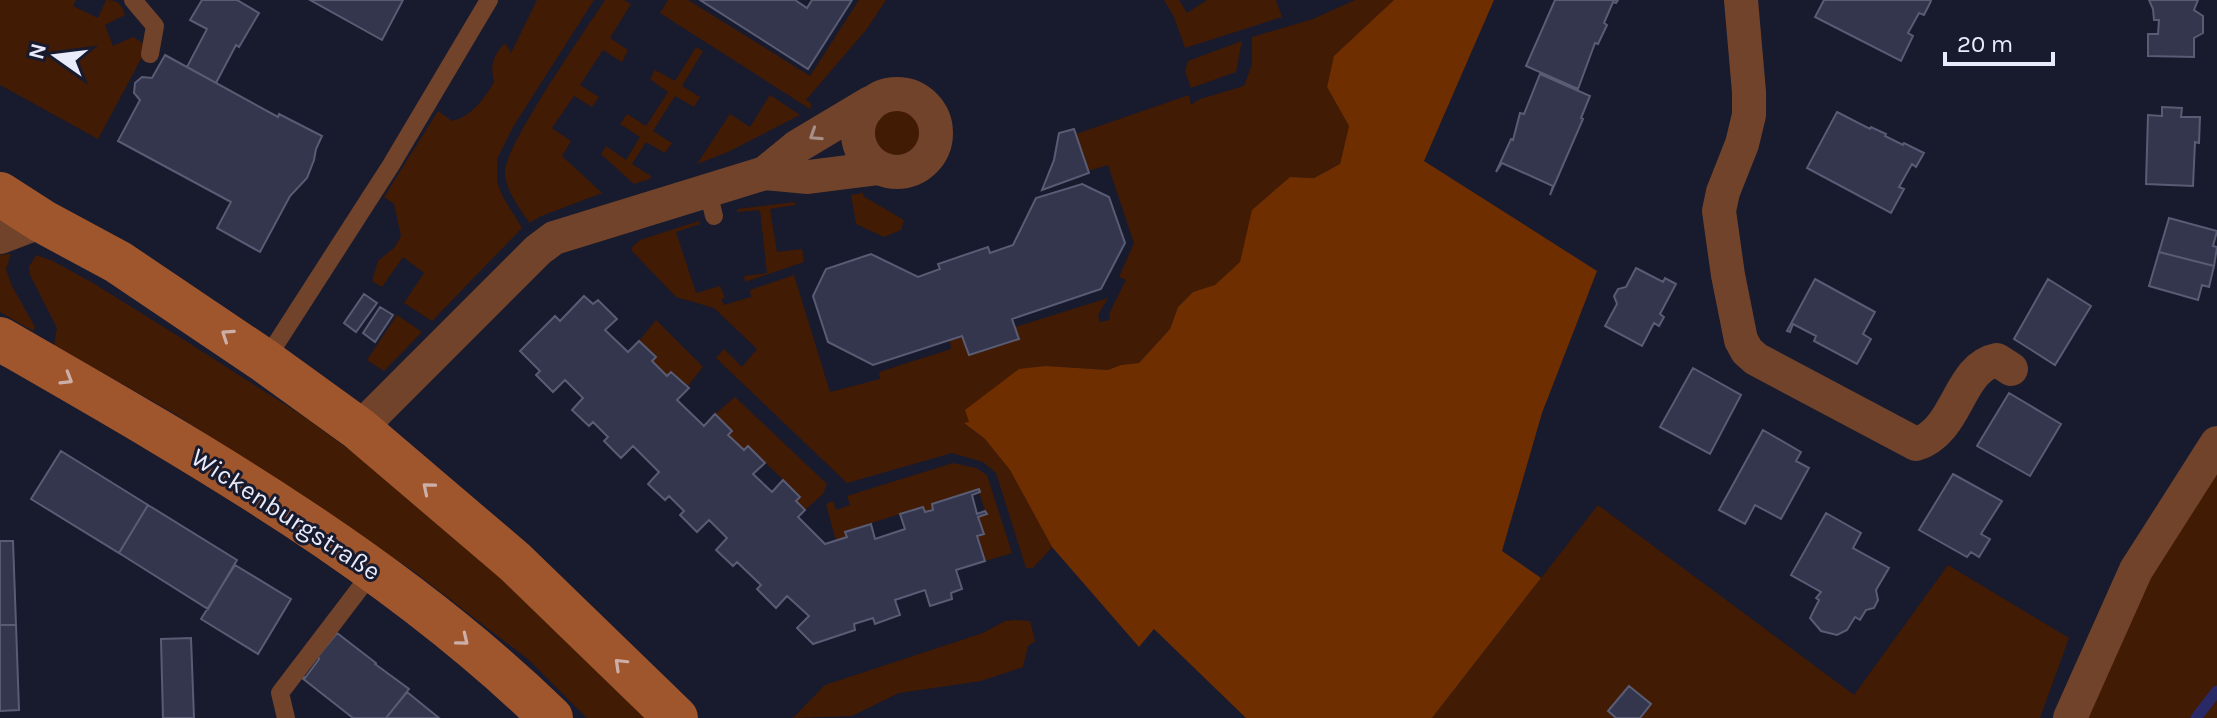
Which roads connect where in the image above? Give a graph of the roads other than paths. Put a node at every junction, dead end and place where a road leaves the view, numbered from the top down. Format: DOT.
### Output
graph roads {
  1 [pos="133,0"];
  2 [pos="489,0"];
  3 [pos="1741,0"];
  4 [pos="150,54"];
  5 [pos="870,103"];
  6 [pos="879,168"];
  7 [pos="765,173"];
  8 [pos="0,194"];
  9 [pos="42,221"];
  10 [pos="0,237"];
  11 [pos="0,339"];
  12 [pos="265,361"];
  13 [pos="2011,369"];
  14 [pos="359,429"];
  15 [pos="2217,443"];
  16 [pos="373,571"];
  17 [pos="286,718"];
  18 [pos="551,718"];
  19 [pos="676,718"];
  20 [pos="2070,718"];
  1 -- 4 [label="lane"];
  2 -- 12 [label="lane"];
  3 -- 13 [label="street"];
  5 -- 6 [label="street"];
  5 -- 6 [label="street"];
  5 -- 7 [label="street, one-way"];
  6 -- 7 [label="street"];
  7 -- 14 [label="street"];
  8 -- 9 [label="main road"];
  9 -- 10 [label="street"];
  12 -- 9 [label="main road, one-way"];
  11 -- 16 [label="main road, Wickenburgstraße, one-way"];
  12 -- 14 [label="main road"];
  19 -- 14 [label="main road, one-way"];
  15 -- 20 [label="street"];
  16 -- 17 [label="lane"];
  16 -- 18 [label="main road, Wickenburgstraße, one-way"];
}
